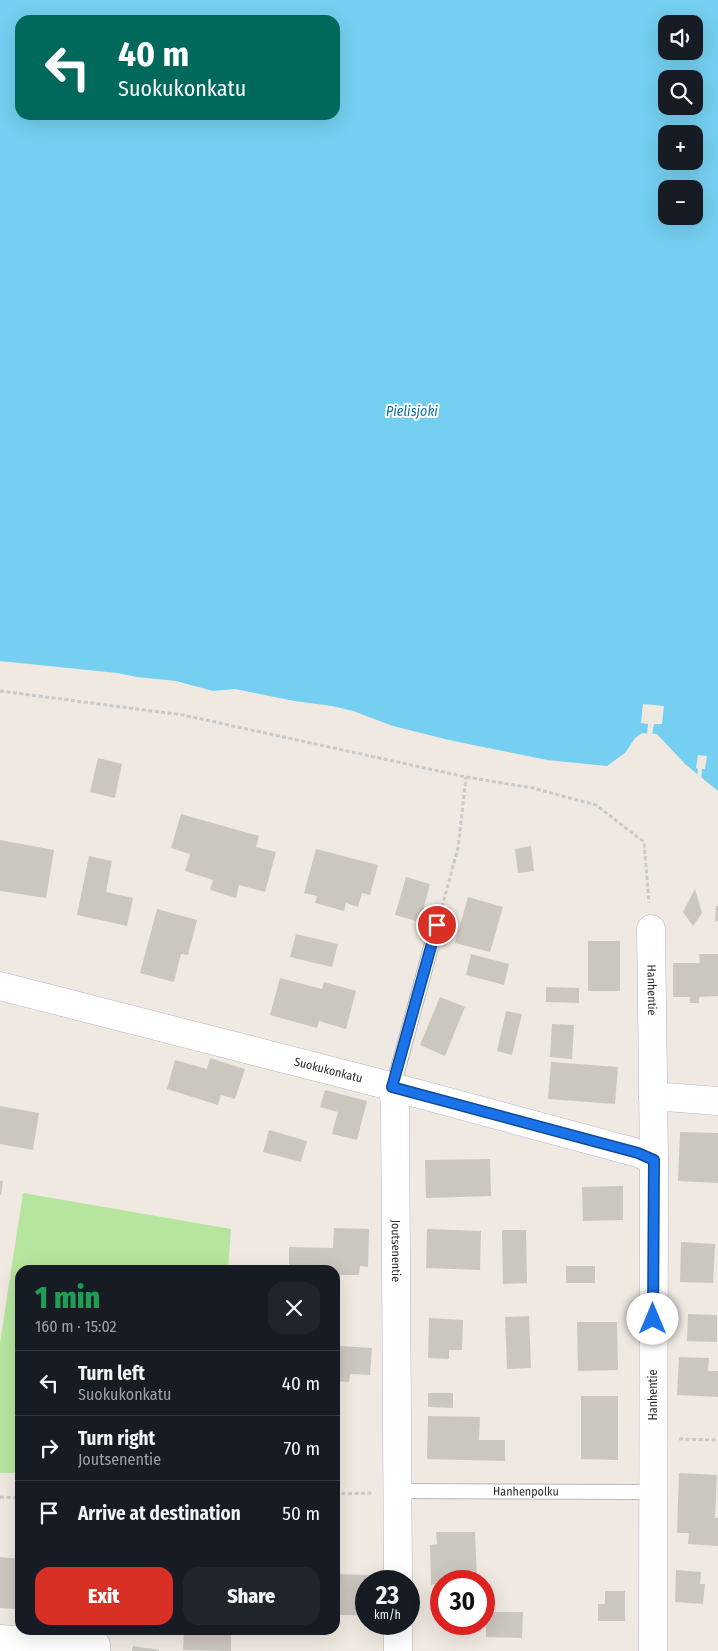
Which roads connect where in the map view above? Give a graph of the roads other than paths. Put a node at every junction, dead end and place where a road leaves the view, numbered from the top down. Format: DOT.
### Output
graph roads {
  1 [pos="437,925"];
  2 [pos="651,929"];
  3 [pos="0,986"];
  4 [pos="392,1087"];
  5 [pos="654,1096"];
  6 [pos="718,1102"];
  7 [pos="654,1160"];
  8 [pos="385,1492"];
  9 [pos="653,1492"];
  10 [pos="396,1570"];
  11 [pos="398,1635"];
  12 [pos="0,1640"];
  13 [pos="96,1651"];
  14 [pos="398,1651"];
  15 [pos="652,1651"];
  1 -- 4 [label="lane, Joutsenentie"];
  2 -- 5 [label="street, Hanhentie"];
  3 -- 4 [label="street, Suokukonkatu"];
  4 -- 7 [label="street, Suokukonkatu"];
  4 -- 8 [label="street, Joutsenentie"];
  5 -- 6 [label="street"];
  5 -- 7 [label="street, Hanhentie"];
  7 -- 9 [label="street, Hanhentie"];
  8 -- 9 [label="lane, Hanhenpolku"];
  8 -- 10 [label="street, Joutsenentie"];
  9 -- 15 [label="street, Hanhentie"];
  11 -- 14 [label="street"];
  12 -- 13 [label="street"];
}
